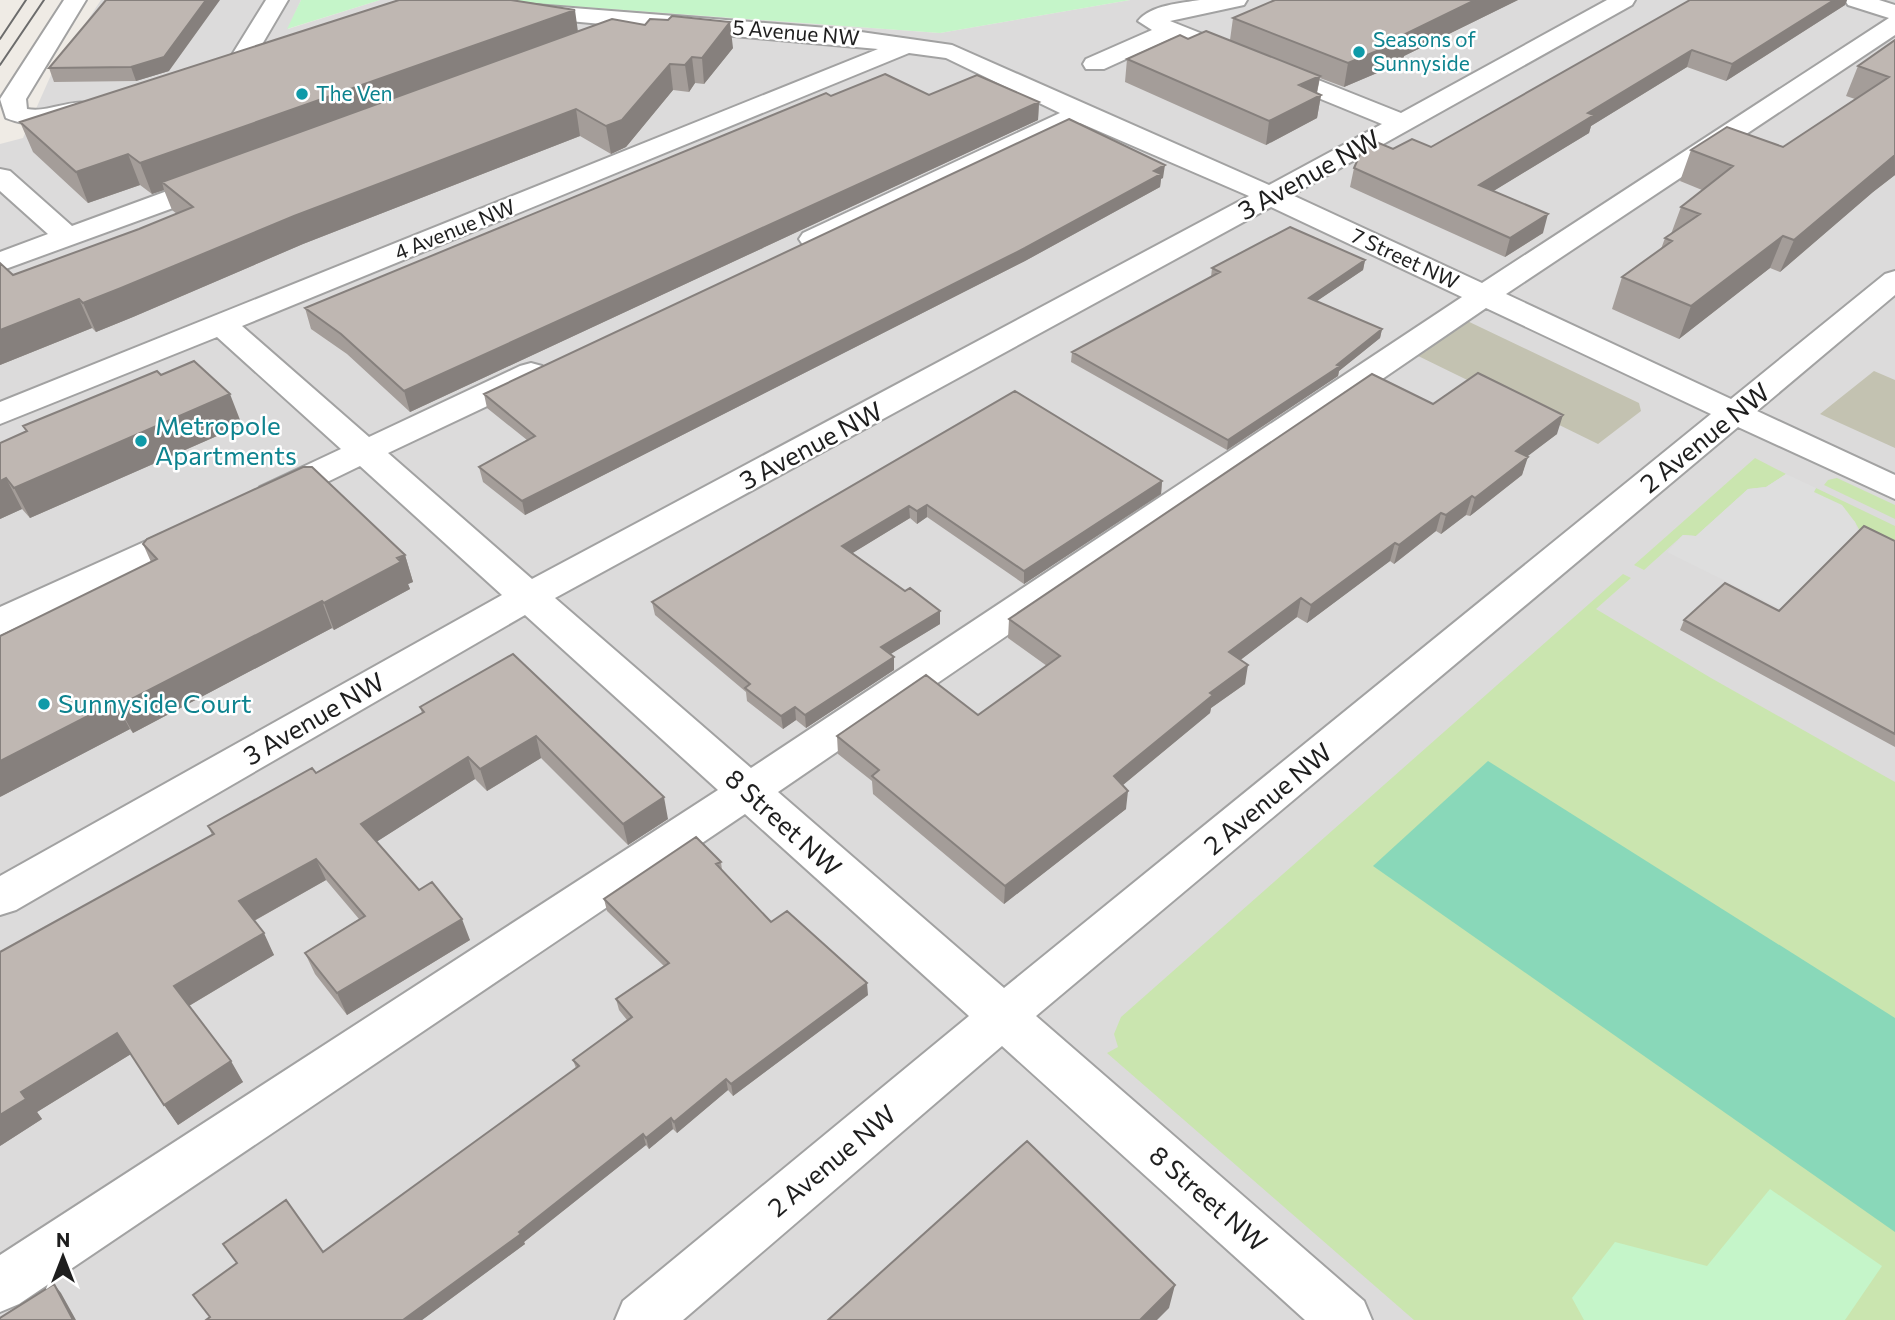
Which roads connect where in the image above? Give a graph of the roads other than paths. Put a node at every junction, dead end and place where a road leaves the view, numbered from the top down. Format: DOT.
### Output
graph roads {
  1 [pos="75,0"];
  2 [pos="277,0"];
  3 [pos="1236,0"];
  4 [pos="1624,0"];
  5 [pos="1856,0"];
  6 [pos="504,9"];
  7 [pos="1895,13"];
  8 [pos="656,22"];
  9 [pos="1895,24"];
  10 [pos="1171,30"];
  11 [pos="596,44"];
  12 [pos="910,44"];
  13 [pos="281,46"];
  14 [pos="242,58"];
  15 [pos="1095,64"];
  16 [pos="216,66"];
  17 [pos="111,100"];
  18 [pos="1080,113"];
  19 [pos="28,118"];
  20 [pos="1403,123"];
  21 [pos="6,134"];
  22 [pos="235,176"];
  23 [pos="0,177"];
  24 [pos="1271,195"];
  25 [pos="68,237"];
  26 [pos="783,254"];
  27 [pos="0,262"];
  28 [pos="1895,280"];
  29 [pos="1483,296"];
  30 [pos="222,325"];
  31 [pos="557,360"];
  32 [pos="0,414"];
  33 [pos="1734,414"];
  34 [pos="364,452"];
  35 [pos="1895,488"];
  36 [pos="532,597"];
  37 [pos="0,622"];
  38 [pos="747,792"];
  39 [pos="0,897"];
  40 [pos="1002,1017"];
  41 [pos="0,1286"];
  42 [pos="642,1320"];
  43 [pos="1345,1320"];
  1 -- 19 [label="street"];
  2 -- 14 [label="street"];
  3 -- 10 [label="street"];
  4 -- 20 [label="street, 3 Avenue NW"];
  5 -- 7 [label="street"];
  6 -- 8 [label="street, 5 Avenue NW"];
  8 -- 11 [label="street"];
  8 -- 12 [label="street, 5 Avenue NW"];
  9 -- 29 [label="street"];
  10 -- 15 [label="street"];
  10 -- 20 [label="street"];
  12 -- 18 [label="street, 7 Street NW"];
  12 -- 30 [label="street, 4 Avenue NW"];
  13 -- 14 [label="street"];
  14 -- 16 [label="street"];
  17 -- 19 [label="street"];
  18 -- 24 [label="street, 7 Street NW"];
  18 -- 26 [label="street"];
  19 -- 21 [label="street"];
  20 -- 24 [label="street, 3 Avenue NW"];
  22 -- 25 [label="street"];
  23 -- 25 [label="street"];
  24 -- 29 [label="street, 7 Street NW"];
  24 -- 36 [label="street, 3 Avenue NW"];
  25 -- 27 [label="street"];
  28 -- 33 [label="street, 2 Avenue NW"];
  29 -- 33 [label="street, 7 Street NW"];
  29 -- 38 [label="street"];
  30 -- 32 [label="street, 4 Avenue NW"];
  30 -- 34 [label="street, 8 Street NW"];
  31 -- 34 [label="street"];
  33 -- 35 [label="street, 7 Street NW"];
  33 -- 40 [label="street, 2 Avenue NW"];
  34 -- 36 [label="street, 8 Street NW"];
  34 -- 37 [label="street"];
  36 -- 38 [label="street, 8 Street NW"];
  36 -- 39 [label="street, 3 Avenue NW"];
  38 -- 40 [label="street, 8 Street NW"];
  38 -- 41 [label="street"];
  40 -- 42 [label="street, 2 Avenue NW"];
  40 -- 43 [label="street, 8 Street NW"];
}
